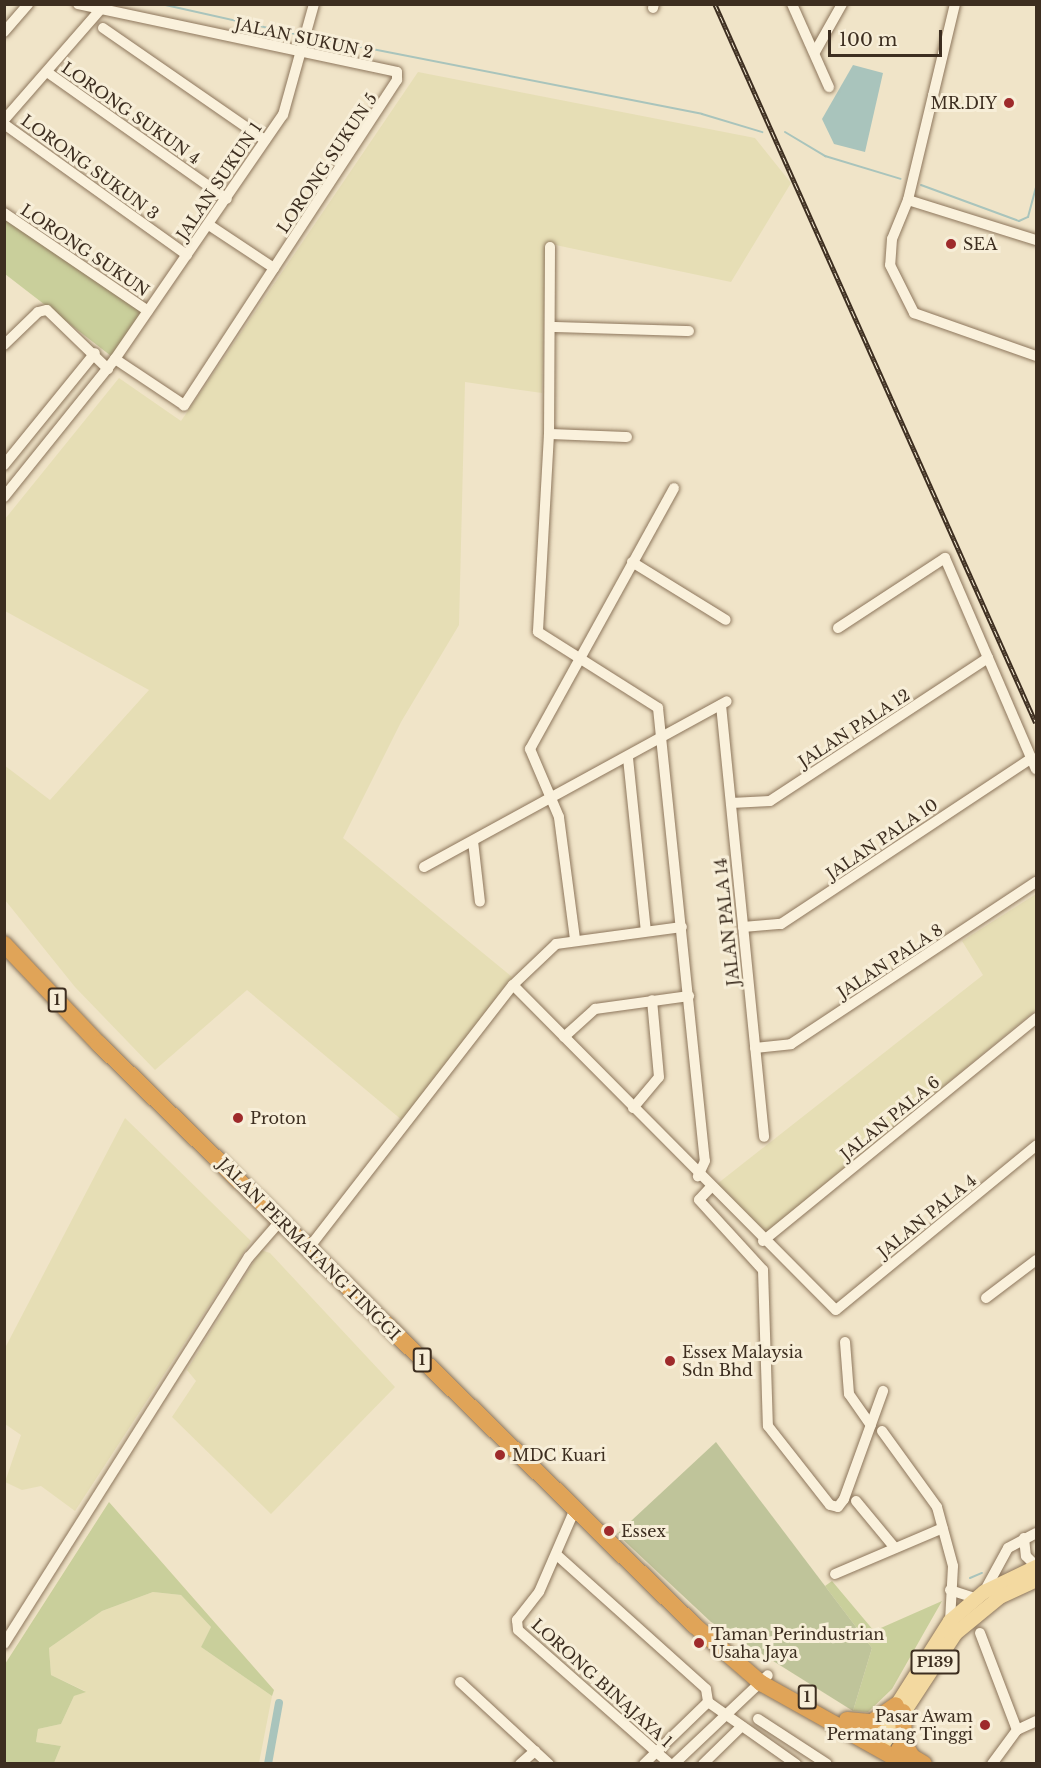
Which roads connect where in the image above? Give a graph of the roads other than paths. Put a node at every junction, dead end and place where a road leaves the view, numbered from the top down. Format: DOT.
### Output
graph roads {
  1 [pos="28,4"];
  2 [pos="78,4"];
  3 [pos="314,4"];
  4 [pos="792,4"];
  5 [pos="842,4"];
  6 [pos="955,4"];
  7 [pos="100,10"];
  8 [pos="103,28"];
  9 [pos="4,32"];
  10 [pos="815,52"];
  11 [pos="303,53"];
  12 [pos="47,72"];
  13 [pos="397,72"];
  14 [pos="829,87"];
  15 [pos="4,122"];
  16 [pos="265,140"];
  17 [pos="226,199"];
  18 [pos="908,200"];
  19 [pos="4,213"];
  20 [pos="208,225"];
  21 [pos="1036,240"];
  22 [pos="550,247"];
  23 [pos="188,255"];
  24 [pos="274,268"];
  25 [pos="148,311"];
  26 [pos="552,327"];
  27 [pos="689,331"];
  28 [pos="4,345"];
  29 [pos="95,353"];
  30 [pos="1036,356"];
  31 [pos="115,359"];
  32 [pos="108,369"];
  33 [pos="549,434"];
  34 [pos="627,436"];
  35 [pos="4,465"];
  36 [pos="674,488"];
  37 [pos="4,497"];
  38 [pos="632,562"];
  39 [pos="726,620"];
  40 [pos="838,628"];
  41 [pos="579,657"];
  42 [pos="988,658"];
  43 [pos="662,738"];
  44 [pos="628,758"];
  45 [pos="1032,758"];
  46 [pos="1036,769"];
  47 [pos="551,800"];
  48 [pos="731,803"];
  49 [pos="473,841"];
  50 [pos="424,867"];
  51 [pos="1036,882"];
  52 [pos="480,902"];
  53 [pos="682,927"];
  54 [pos="743,927"];
  55 [pos="646,931"];
  56 [pos="575,939"];
  57 [pos="4,944"];
  58 [pos="513,986"];
  59 [pos="689,996"];
  60 [pos="652,999"];
  61 [pos="1036,1018"];
  62 [pos="564,1037"];
  63 [pos="755,1047"];
  64 [pos="633,1108"];
  65 [pos="764,1137"];
  66 [pos="1036,1146"];
  67 [pos="698,1176"];
  68 [pos="710,1188"];
  69 [pos="281,1220"];
  70 [pos="763,1241"];
  71 [pos="308,1249"];
  72 [pos="1036,1260"];
  73 [pos="986,1298"];
  74 [pos="845,1342"];
  75 [pos="883,1391"];
  76 [pos="871,1425"];
  77 [pos="882,1431"];
  78 [pos="856,1501"];
  79 [pos="575,1509"];
  80 [pos="943,1528"];
  81 [pos="1036,1533"];
  82 [pos="1024,1538"];
  83 [pos="896,1548"];
  84 [pos="558,1556"];
  85 [pos="1036,1566"];
  86 [pos="835,1574"];
  87 [pos="1036,1580"];
  88 [pos="1036,1586"];
  89 [pos="950,1590"];
  90 [pos="979,1600"];
  91 [pos="950,1621"];
  92 [pos="980,1633"];
  93 [pos="4,1644"];
  94 [pos="765,1679"];
  95 [pos="460,1682"];
  96 [pos="708,1702"];
  97 [pos="899,1708"];
  98 [pos="727,1716"];
  99 [pos="758,1719"];
  100 [pos="847,1720"];
  101 [pos="1036,1721"];
  102 [pos="742,1726"];
  103 [pos="1017,1730"];
  104 [pos="786,1739"];
  105 [pos="878,1743"];
  106 [pos="535,1751"];
  107 [pos="777,1751"];
  108 [pos="656,1752"];
  109 [pos="914,1761"];
  110 [pos="520,1764"];
  111 [pos="549,1764"];
  112 [pos="644,1764"];
  113 [pos="672,1764"];
  114 [pos="703,1764"];
  115 [pos="796,1764"];
  116 [pos="827,1764"];
  117 [pos="992,1764"];
  1 -- 9 [label="street"];
  2 -- 7 [label="street, JALAN SUKUN 2"];
  3 -- 11 [label="street, JALAN SUKUN 1"];
  4 -- 10 [label="street"];
  5 -- 10 [label="street"];
  6 -- 18 [label="street"];
  7 -- 11 [label="street, JALAN SUKUN 2"];
  7 -- 12 [label="street"];
  8 -- 16 [label="street"];
  10 -- 14 [label="street"];
  11 -- 13 [label="street, JALAN SUKUN 2"];
  11 -- 16 [label="street, JALAN SUKUN 1"];
  12 -- 15 [label="street"];
  12 -- 17 [label="street, LORONG SUKUN 4"];
  13 -- 24 [label="street, LORONG SUKUN 5"];
  15 -- 23 [label="street, LORONG SUKUN 3"];
  16 -- 17 [label="street, JALAN SUKUN 1"];
  17 -- 20 [label="street, JALAN SUKUN 1"];
  18 -- 21 [label="street"];
  18 -- 30 [label="street"];
  19 -- 25 [label="street, LORONG SUKUN"];
  20 -- 23 [label="street, JALAN SUKUN 1"];
  20 -- 24 [label="street"];
  22 -- 26 [label="street"];
  23 -- 25 [label="street, JALAN SUKUN 1"];
  24 -- 31 [label="street, LORONG SUKUN 5"];
  25 -- 31 [label="street, JALAN SUKUN 1"];
  26 -- 27 [label="street"];
  26 -- 33 [label="street"];
  28 -- 29 [label="street"];
  29 -- 32 [label="street"];
  29 -- 35 [label="street"];
  31 -- 32 [label="street, JALAN SUKUN 1"];
  32 -- 37 [label="street, JALAN SUKUN 1"];
  33 -- 34 [label="street"];
  33 -- 41 [label="street"];
  36 -- 38 [label="street"];
  38 -- 39 [label="street"];
  38 -- 41 [label="street"];
  40 -- 42 [label="street"];
  41 -- 43 [label="street"];
  41 -- 47 [label="street"];
  42 -- 45 [label="street"];
  42 -- 48 [label="street, JALAN PALA 12"];
  43 -- 44 [label="street"];
  43 -- 48 [label="street, JALAN PALA 14"];
  43 -- 53 [label="street"];
  44 -- 47 [label="street"];
  44 -- 55 [label="street"];
  45 -- 46 [label="street"];
  45 -- 54 [label="street, JALAN PALA 10"];
  47 -- 49 [label="street"];
  47 -- 56 [label="street"];
  48 -- 54 [label="street, JALAN PALA 14"];
  49 -- 50 [label="street"];
  49 -- 52 [label="street"];
  51 -- 63 [label="street, JALAN PALA 8"];
  53 -- 55 [label="street"];
  53 -- 59 [label="street"];
  54 -- 63 [label="street, JALAN PALA 14"];
  55 -- 56 [label="street"];
  56 -- 58 [label="street"];
  57 -- 69 [label="highway, JALAN PERMATANG TINGGI / 1"];
  58 -- 62 [label="street"];
  58 -- 71 [label="street"];
  59 -- 60 [label="street"];
  59 -- 67 [label="street"];
  60 -- 62 [label="street"];
  60 -- 64 [label="street"];
  61 -- 70 [label="street, JALAN PALA 6"];
  62 -- 64 [label="street"];
  63 -- 65 [label="street, JALAN PALA 14"];
  64 -- 67 [label="street"];
  66 -- 70 [label="street, JALAN PALA 4"];
  67 -- 68 [label="street"];
  68 -- 70 [label="street"];
  68 -- 76 [label="street"];
  69 -- 71 [label="highway, JALAN PERMATANG TINGGI / 1"];
  69 -- 93 [label="street"];
  71 -- 79 [label="highway, JALAN PERMATANG TINGGI / 1"];
  72 -- 73 [label="street"];
  74 -- 76 [label="street"];
  75 -- 76 [label="street"];
  77 -- 80 [label="street"];
  78 -- 83 [label="street"];
  79 -- 84 [label="street"];
  79 -- 94 [label="highway, JALAN PERMATANG TINGGI / 1"];
  80 -- 83 [label="street"];
  80 -- 89 [label="street"];
  81 -- 82 [label="street"];
  82 -- 85 [label="street"];
  82 -- 90 [label="street"];
  83 -- 86 [label="street"];
  84 -- 96 [label="street"];
  84 -- 108 [label="street, LORONG BINAJAYA 1"];
  85 -- 90 [label="main road, P139"];
  87 -- 90 [label="main road, P139"];
  88 -- 90 [label="street"];
  89 -- 90 [label="street"];
  89 -- 91 [label="street"];
  90 -- 91 [label="main road, P139"];
  90 -- 97 [label="main road, P139"];
  91 -- 97 [label="main road, P139"];
  92 -- 103 [label="street"];
  94 -- 98 [label="street"];
  94 -- 100 [label="highway, JALAN PERMATANG TINGGI / 1"];
  94 -- 105 [label="highway, JALAN PERMATANG TINGGI / 1"];
  95 -- 106 [label="street"];
  96 -- 98 [label="street"];
  96 -- 108 [label="street"];
  97 -- 100 [label="highway"];
  97 -- 105 [label="main road, P139"];
  97 -- 109 [label="highway"];
  98 -- 102 [label="street"];
  98 -- 113 [label="street"];
  99 -- 104 [label="street"];
  100 -- 105 [label="highway, JALAN PERMATANG TINGGI / 1"];
  101 -- 103 [label="street"];
  102 -- 107 [label="street"];
  102 -- 114 [label="street"];
  103 -- 117 [label="street"];
  104 -- 107 [label="street"];
  104 -- 116 [label="street"];
  105 -- 109 [label="highway, JALAN PERMATANG TINGGI / 1"];
  106 -- 110 [label="street"];
  106 -- 111 [label="street"];
  107 -- 115 [label="street"];
  108 -- 112 [label="street"];
  108 -- 113 [label="street, LORONG BINAJAYA 1"];
}
